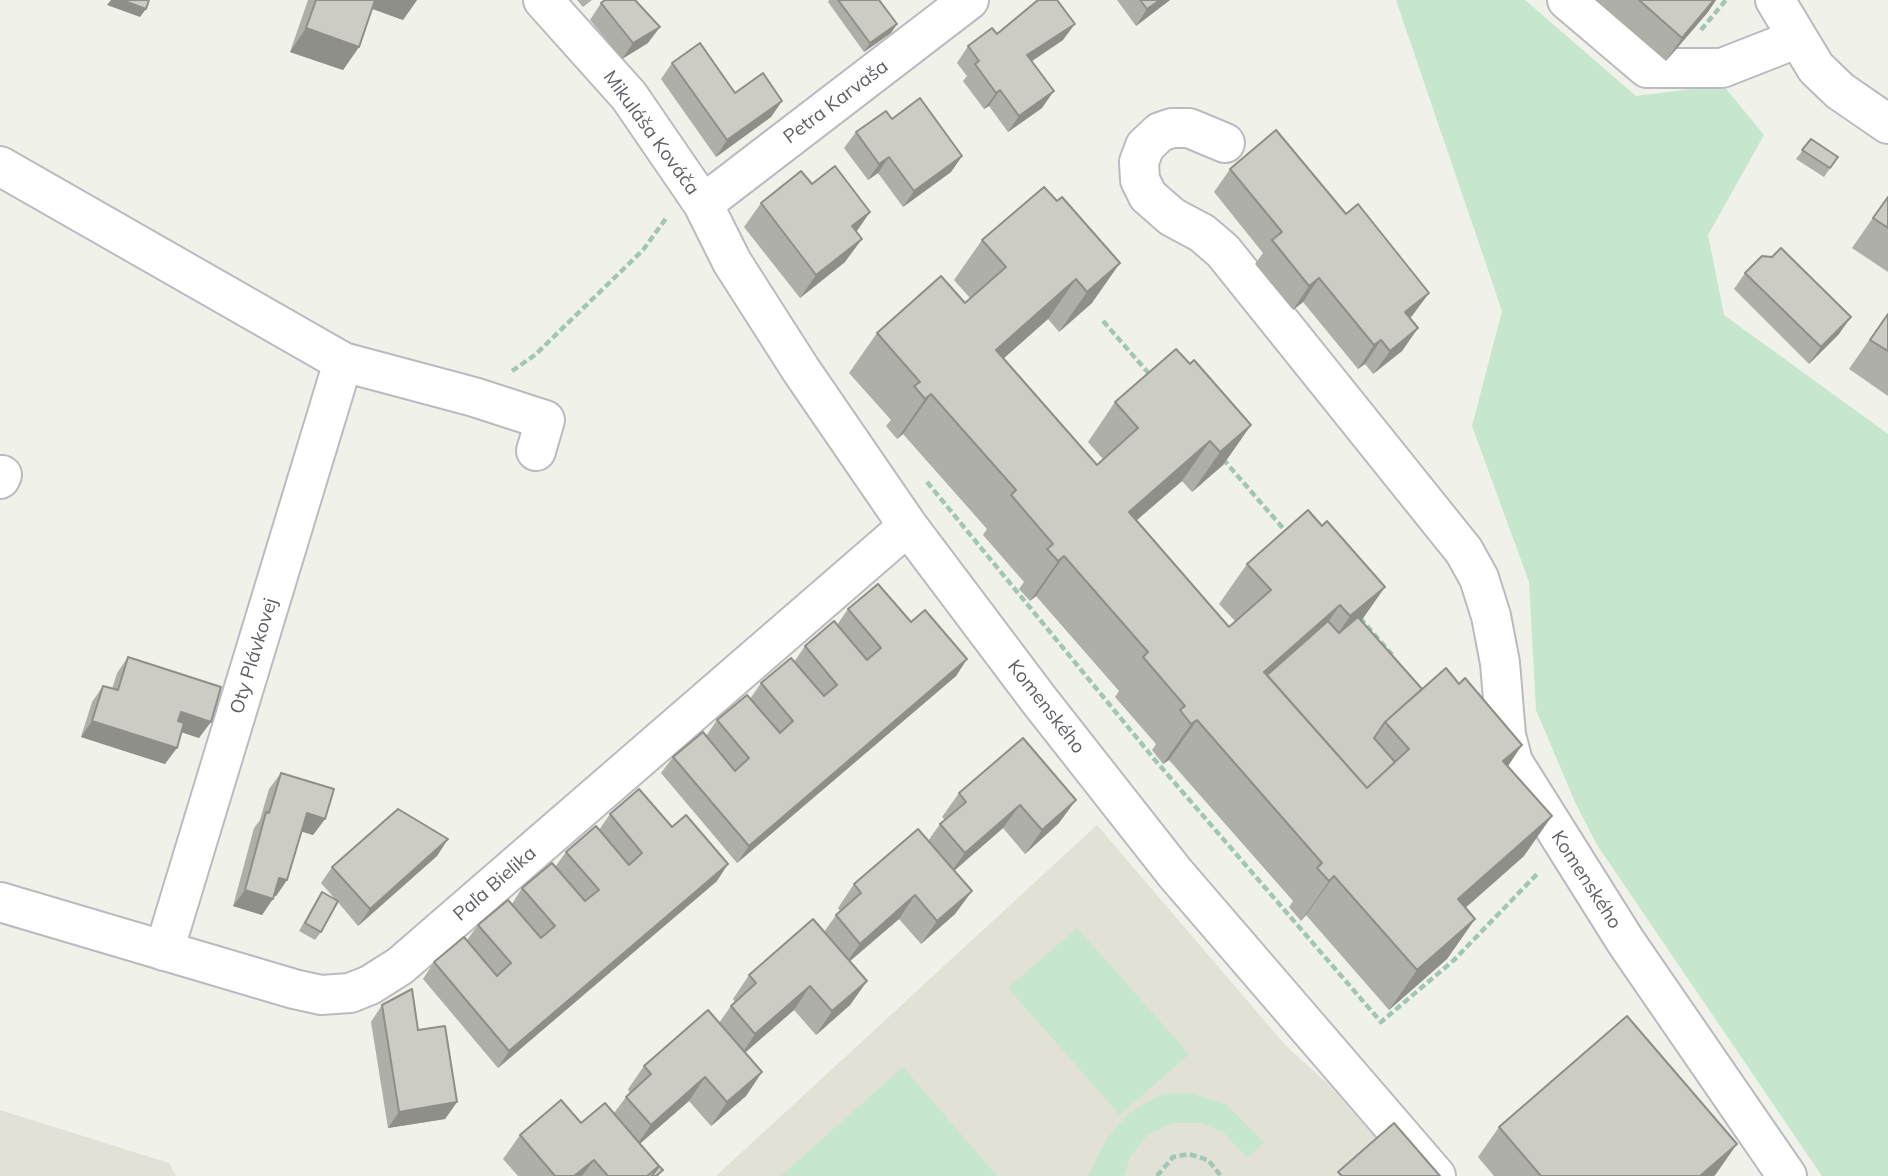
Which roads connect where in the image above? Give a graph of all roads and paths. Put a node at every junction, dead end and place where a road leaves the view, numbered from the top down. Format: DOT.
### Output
graph roads {
  1 [pos="543,0"];
  2 [pos="970,0"];
  3 [pos="1567,0"];
  4 [pos="1775,0"];
  5 [pos="1796,39"];
  6 [pos="1888,124"];
  7 [pos="1225,144"];
  8 [pos="0,166"];
  9 [pos="696,195"];
  10 [pos="1103,321"];
  11 [pos="343,362"];
  12 [pos="1158,384"];
  13 [pos="474,397"];
  14 [pos="536,451"];
  15 [pos="1222,458"];
  16 [pos="923,478"];
  17 [pos="908,526"];
  18 [pos="1294,542"];
  19 [pos="1358,615"];
  20 [pos="1399,663"];
  21 [pos="1540,871"];
  22 [pos="0,902"];
  23 [pos="164,951"];
  24 [pos="1157,1176"];
  25 [pos="1222,1176"];
  26 [pos="1436,1176"];
  27 [pos="1787,1176"];
  1 -- 9 [label="street, Mikuláša Kováča"];
  2 -- 9 [label="street, Petra Karvaša"];
  3 -- 5 [label="street"];
  4 -- 5 [label="street"];
  5 -- 6 [label="street"];
  7 -- 27 [label="street, Komenského"];
  8 -- 11 [label="street"];
  9 -- 13 [label="path"];
  9 -- 17 [label="street, Komenského"];
  10 -- 12 [label="path"];
  11 -- 13 [label="street"];
  11 -- 23 [label="street, Oty Plávkovej"];
  13 -- 14 [label="street"];
  15 -- 18 [label="path"];
  16 -- 21 [label="path"];
  17 -- 23 [label="street, Paľa Bielika"];
  17 -- 26 [label="street, Komenského"];
  19 -- 20 [label="path"];
  22 -- 23 [label="street, Paľa Bielika"];
  24 -- 25 [label="path"];
}
